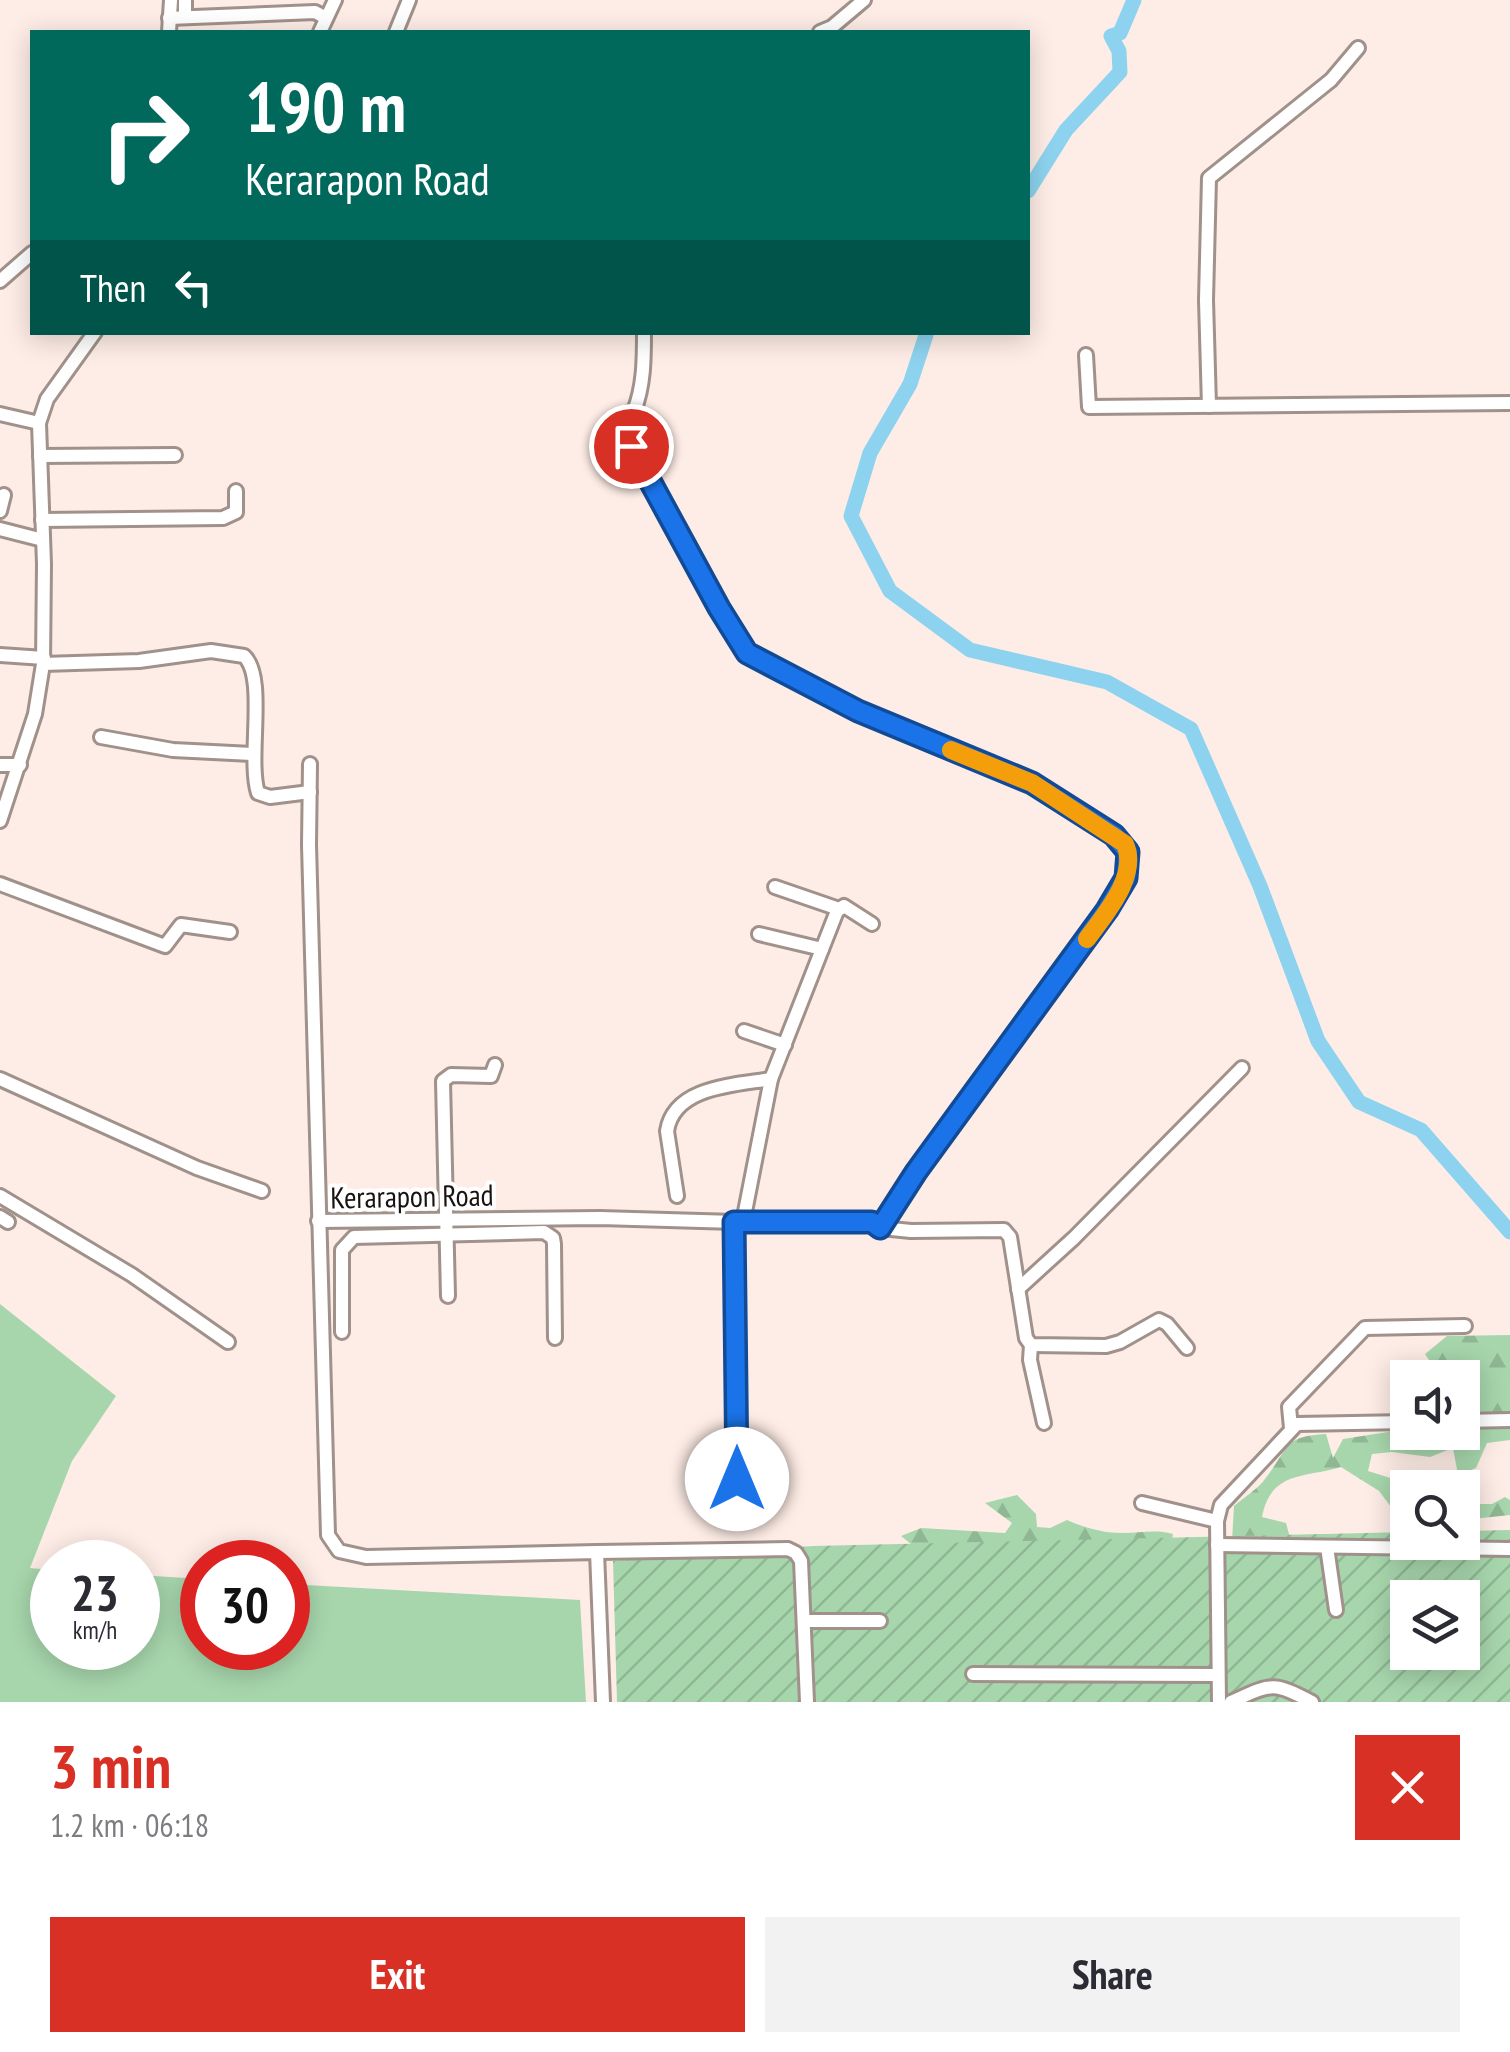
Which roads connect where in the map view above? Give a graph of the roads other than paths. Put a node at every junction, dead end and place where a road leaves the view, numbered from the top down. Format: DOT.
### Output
graph roads {
  1 [pos="171,0"];
  2 [pos="185,0"];
  3 [pos="334,0"];
  4 [pos="409,0"];
  5 [pos="864,0"];
  6 [pos="185,16"];
  7 [pos="326,18"];
  8 [pos="169,25"];
  9 [pos="321,30"];
  10 [pos="397,30"];
  11 [pos="825,30"];
  12 [pos="1358,48"];
  13 [pos="30,255"];
  14 [pos="0,282"];
  15 [pos="93,335"];
  16 [pos="644,335"];
  17 [pos="1086,355"];
  18 [pos="1510,403"];
  19 [pos="1209,406"];
  20 [pos="0,414"];
  21 [pos="40,423"];
  22 [pos="175,455"];
  23 [pos="40,456"];
  24 [pos="236,491"];
  25 [pos="4,495"];
  26 [pos="0,510"];
  27 [pos="42,520"];
  28 [pos="0,529"];
  29 [pos="42,540"];
  30 [pos="0,656"];
  31 [pos="43,661"];
  32 [pos="101,737"];
  33 [pos="252,754"];
  34 [pos="310,764"];
  35 [pos="0,765"];
  36 [pos="20,765"];
  37 [pos="310,792"];
  38 [pos="0,820"];
  39 [pos="0,884"];
  40 [pos="775,887"];
  41 [pos="839,909"];
  42 [pos="872,924"];
  43 [pos="230,932"];
  44 [pos="759,934"];
  45 [pos="822,949"];
  46 [pos="744,1030"];
  47 [pos="785,1045"];
  48 [pos="494,1064"];
  49 [pos="1242,1068"];
  50 [pos="0,1079"];
  51 [pos="771,1079"];
  52 [pos="262,1191"];
  53 [pos="0,1196"];
  54 [pos="676,1196"];
  55 [pos="318,1221"];
  56 [pos="739,1222"];
  57 [pos="447,1228"];
  58 [pos="880,1228"];
  59 [pos="1018,1289"];
  60 [pos="448,1296"];
  61 [pos="1464,1326"];
  62 [pos="342,1332"];
  63 [pos="555,1338"];
  64 [pos="228,1342"];
  65 [pos="1031,1345"];
  66 [pos="1187,1348"];
  67 [pos="1510,1420"];
  68 [pos="1480,1421"];
  69 [pos="1390,1422"];
  70 [pos="1044,1424"];
  71 [pos="1291,1428"];
  72 [pos="1142,1504"];
  73 [pos="737,1515"];
  74 [pos="1217,1521"];
  75 [pos="1217,1545"];
  76 [pos="1327,1547"];
  77 [pos="1510,1549"];
  78 [pos="597,1552"];
  79 [pos="1336,1610"];
  80 [pos="804,1621"];
  81 [pos="880,1621"];
  82 [pos="973,1674"];
  83 [pos="1218,1674"];
  84 [pos="603,1702"];
  85 [pos="807,1702"];
  86 [pos="1219,1702"];
  87 [pos="1231,1702"];
  88 [pos="1312,1702"];
  1 -- 8 [label="street"];
  2 -- 6 [label="street"];
  3 -- 7 [label="street"];
  4 -- 10 [label="street"];
  5 -- 11 [label="street"];
  6 -- 7 [label="street"];
  6 -- 8 [label="street"];
  7 -- 9 [label="street"];
  12 -- 19 [label="street"];
  13 -- 14 [label="street"];
  15 -- 21 [label="street"];
  16 -- 58 [label="street"];
  17 -- 19 [label="street"];
  18 -- 19 [label="street"];
  20 -- 21 [label="street"];
  21 -- 23 [label="street"];
  22 -- 23 [label="street"];
  23 -- 27 [label="street"];
  24 -- 27 [label="street"];
  25 -- 26 [label="street"];
  27 -- 29 [label="street"];
  28 -- 29 [label="street"];
  29 -- 31 [label="street"];
  30 -- 31 [label="street"];
  31 -- 33 [label="street"];
  31 -- 36 [label="street"];
  32 -- 33 [label="street"];
  33 -- 37 [label="street"];
  34 -- 37 [label="street"];
  35 -- 36 [label="street"];
  36 -- 38 [label="street"];
  37 -- 55 [label="street"];
  39 -- 43 [label="street"];
  40 -- 41 [label="street"];
  41 -- 42 [label="street"];
  41 -- 45 [label="street"];
  44 -- 45 [label="street"];
  45 -- 47 [label="street"];
  46 -- 47 [label="street"];
  47 -- 51 [label="street"];
  48 -- 57 [label="street"];
  49 -- 59 [label="street"];
  50 -- 52 [label="street"];
  51 -- 54 [label="street"];
  51 -- 56 [label="street"];
  53 -- 64 [label="street"];
  55 -- 57 [label="street, Kerarapon Road"];
  55 -- 78 [label="street, Kerarapon Road"];
  56 -- 57 [label="street, Kerarapon Road"];
  56 -- 58 [label="street, Kerarapon Road"];
  56 -- 73 [label="street"];
  57 -- 60 [label="street"];
  57 -- 62 [label="street"];
  57 -- 63 [label="street"];
  58 -- 59 [label="street, Kerarapon Road"];
  59 -- 65 [label="street"];
  61 -- 71 [label="street"];
  65 -- 66 [label="street"];
  65 -- 70 [label="street"];
  67 -- 68 [label="street"];
  69 -- 71 [label="street"];
  71 -- 74 [label="street"];
  72 -- 74 [label="street"];
  74 -- 75 [label="street"];
  75 -- 76 [label="street"];
  75 -- 83 [label="street"];
  76 -- 77 [label="street"];
  76 -- 79 [label="street"];
  78 -- 80 [label="street"];
  78 -- 84 [label="street"];
  80 -- 81 [label="street"];
  80 -- 85 [label="street"];
  82 -- 83 [label="street"];
  83 -- 86 [label="street"];
  87 -- 88 [label="street"];
}
